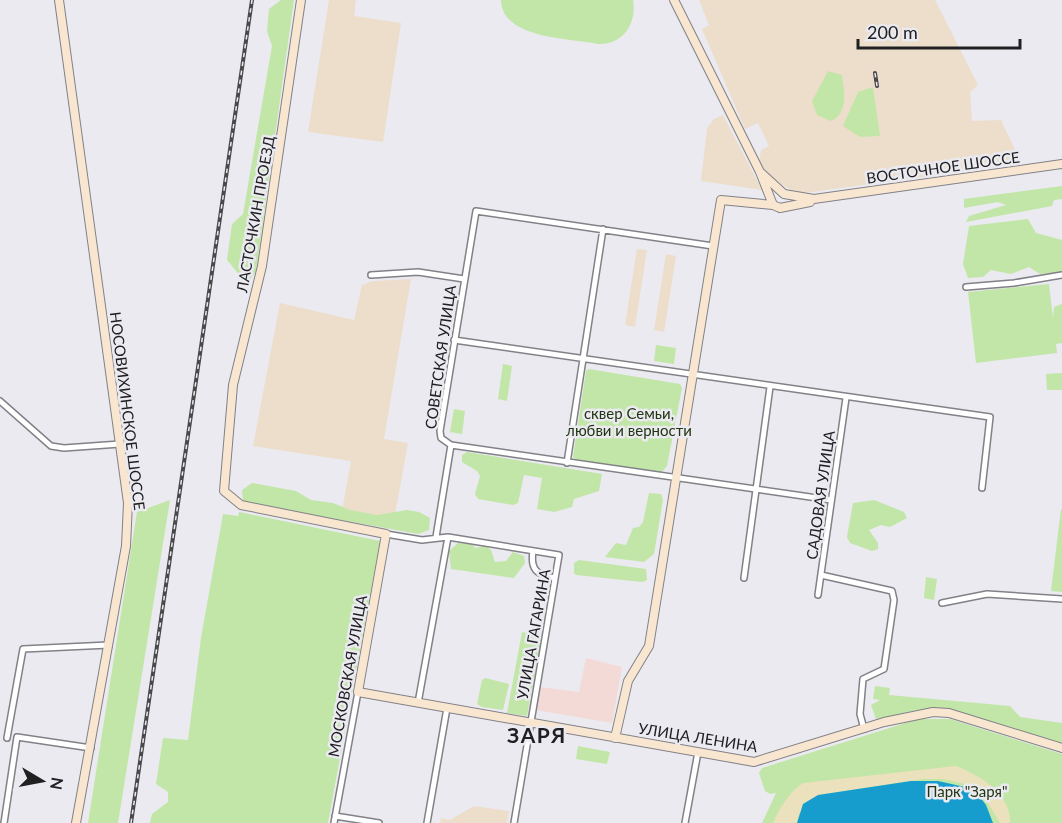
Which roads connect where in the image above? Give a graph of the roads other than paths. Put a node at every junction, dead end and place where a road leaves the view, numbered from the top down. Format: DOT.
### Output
graph roads {
  1 [pos="59,0"];
  2 [pos="301,0"];
  3 [pos="674,0"];
  4 [pos="1062,164"];
  5 [pos="760,172"];
  6 [pos="784,194"];
  7 [pos="828,197"];
  8 [pos="775,205"];
  9 [pos="603,229"];
  10 [pos="713,246"];
  11 [pos="371,275"];
  12 [pos="1062,275"];
  13 [pos="464,279"];
  14 [pos="966,287"];
  15 [pos="454,340"];
  16 [pos="583,360"];
  17 [pos="692,376"];
  18 [pos="770,387"];
  19 [pos="846,398"];
  20 [pos="0,401"];
  21 [pos="120,444"];
  22 [pos="451,445"];
  23 [pos="567,463"];
  24 [pos="676,479"];
  25 [pos="982,488"];
  26 [pos="756,491"];
  27 [pos="831,500"];
  28 [pos="386,534"];
  29 [pos="435,537"];
  30 [pos="448,537"];
  31 [pos="533,551"];
  32 [pos="821,575"];
  33 [pos="555,578"];
  34 [pos="744,578"];
  35 [pos="818,594"];
  36 [pos="1062,599"];
  37 [pos="942,603"];
  38 [pos="110,645"];
  39 [pos="358,692"];
  40 [pos="418,703"];
  41 [pos="447,708"];
  42 [pos="530,723"];
  43 [pos="864,729"];
  44 [pos="7,738"];
  45 [pos="615,738"];
  46 [pos="91,748"];
  47 [pos="1062,748"];
  48 [pos="698,753"];
  49 [pos="336,816"];
  50 [pos="4,823"];
  51 [pos="76,823"];
  52 [pos="334,823"];
  53 [pos="379,823"];
  54 [pos="427,823"];
  55 [pos="514,823"];
  56 [pos="685,823"];
  1 -- 21 [label="street, НОСОВИХИНСКОЕ ШОССЕ"];
  2 -- 28 [label="street, ЛАСТОЧКИН ПРОЕЗД"];
  3 -- 5 [label="street"];
  4 -- 7 [label="street, ВОСТОЧНОЕ ШОССЕ"];
  5 -- 6 [label="street"];
  5 -- 8 [label="street"];
  6 -- 7 [label="street, ВОСТОЧНОЕ ШОССЕ"];
  6 -- 8 [label="street"];
  6 -- 8 [label="street"];
  7 -- 8 [label="street, ВОСТОЧНОЕ ШОССЕ"];
  8 -- 10 [label="street, ВОСТОЧНОЕ ШОССЕ"];
  9 -- 10 [label="street"];
  9 -- 13 [label="street, СОВЕТСКАЯ УЛИЦА"];
  9 -- 16 [label="street"];
  10 -- 17 [label="street"];
  11 -- 13 [label="street"];
  12 -- 14 [label="street"];
  13 -- 15 [label="street, СОВЕТСКАЯ УЛИЦА"];
  15 -- 16 [label="street"];
  15 -- 22 [label="street, СОВЕТСКАЯ УЛИЦА"];
  16 -- 17 [label="street"];
  16 -- 23 [label="street"];
  17 -- 18 [label="street"];
  17 -- 24 [label="street"];
  18 -- 19 [label="street"];
  18 -- 26 [label="street"];
  19 -- 25 [label="street"];
  19 -- 27 [label="street, САДОВАЯ УЛИЦА"];
  20 -- 21 [label="street"];
  21 -- 38 [label="street, НОСОВИХИНСКОЕ ШОССЕ"];
  22 -- 23 [label="street"];
  22 -- 29 [label="street, СОВЕТСКАЯ УЛИЦА"];
  23 -- 24 [label="street"];
  24 -- 26 [label="street"];
  24 -- 45 [label="street"];
  26 -- 27 [label="street"];
  26 -- 34 [label="street"];
  27 -- 32 [label="street, САДОВАЯ УЛИЦА"];
  28 -- 29 [label="street"];
  28 -- 39 [label="street, МОСКОВСКАЯ УЛИЦА"];
  29 -- 30 [label="street"];
  30 -- 31 [label="street"];
  30 -- 40 [label="street"];
  31 -- 33 [label="street"];
  31 -- 33 [label="street, УЛИЦА ГАГАРИНА"];
  32 -- 35 [label="street, САДОВАЯ УЛИЦА"];
  32 -- 43 [label="street"];
  33 -- 42 [label="street, УЛИЦА ГАГАРИНА"];
  36 -- 37 [label="street"];
  38 -- 44 [label="street"];
  38 -- 46 [label="street, НОСОВИХИНСКОЕ ШОССЕ"];
  39 -- 40 [label="street, УЛИЦА ЛЕНИНА"];
  39 -- 49 [label="street, МОСКОВСКАЯ УЛИЦА"];
  40 -- 41 [label="street, УЛИЦА ЛЕНИНА"];
  41 -- 42 [label="street, УЛИЦА ЛЕНИНА"];
  41 -- 54 [label="street"];
  42 -- 45 [label="street, УЛИЦА ЛЕНИНА"];
  42 -- 55 [label="street, УЛИЦА ГАГАРИНА"];
  43 -- 47 [label="street, УЛИЦА ЛЕНИНА"];
  43 -- 48 [label="street, УЛИЦА ЛЕНИНА"];
  45 -- 48 [label="street, УЛИЦА ЛЕНИНА"];
  46 -- 50 [label="street"];
  46 -- 51 [label="street, НОСОВИХИНСКОЕ ШОССЕ"];
  48 -- 56 [label="street"];
  49 -- 52 [label="street, МОСКОВСКАЯ УЛИЦА"];
  49 -- 53 [label="street"];
}
